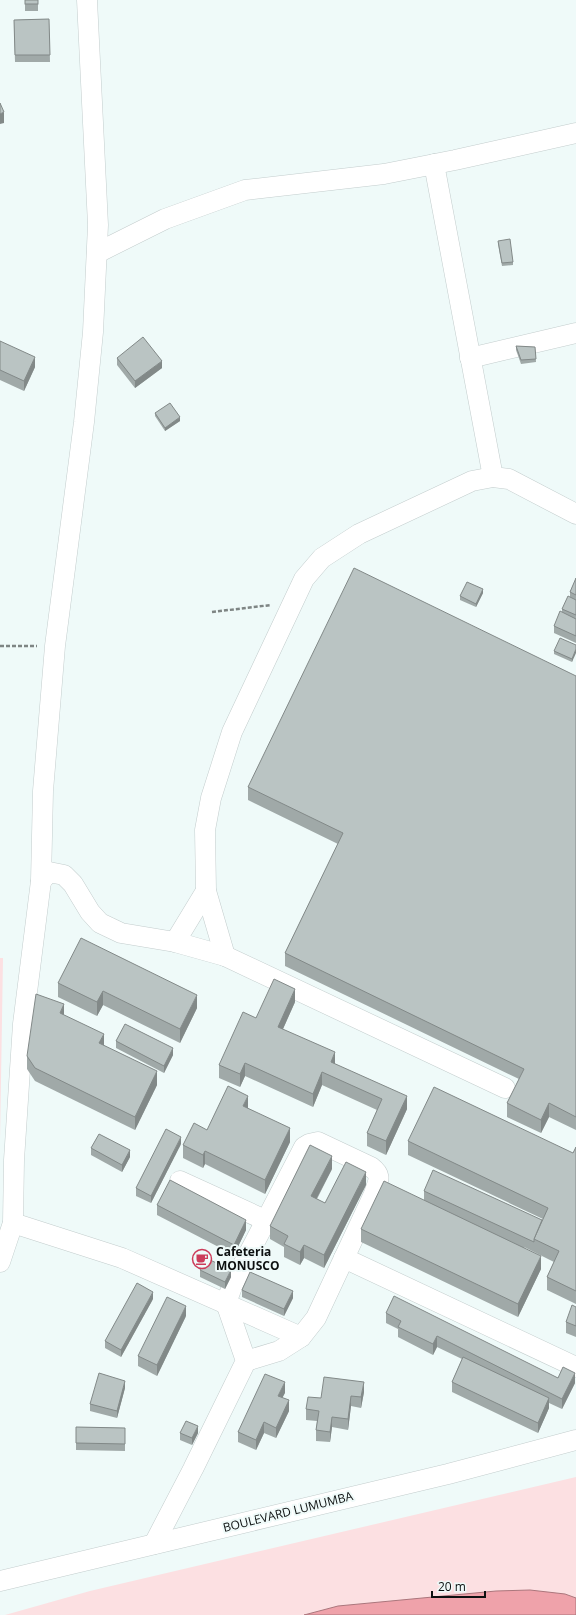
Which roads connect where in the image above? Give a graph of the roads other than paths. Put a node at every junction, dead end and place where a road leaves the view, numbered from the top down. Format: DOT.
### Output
graph roads {
  1 [pos="87,0"];
  2 [pos="576,134"];
  3 [pos="434,164"];
  4 [pos="97,253"];
  5 [pos="576,333"];
  6 [pos="470,358"];
  7 [pos="493,477"];
  8 [pos="576,514"];
  9 [pos="41,881"];
  10 [pos="206,891"];
  11 [pos="174,942"];
  12 [pos="225,956"];
  13 [pos="505,1088"];
  14 [pos="180,1181"];
  15 [pos="265,1220"];
  16 [pos="14,1223"];
  17 [pos="344,1258"];
  18 [pos="0,1262"];
  19 [pos="226,1303"];
  20 [pos="301,1337"];
  21 [pos="246,1361"];
  22 [pos="576,1367"];
  23 [pos="576,1440"];
  24 [pos="154,1544"];
  25 [pos="0,1581"];
  1 -- 4 [label="street"];
  2 -- 3 [label="street"];
  3 -- 4 [label="street"];
  3 -- 6 [label="street"];
  4 -- 9 [label="street"];
  5 -- 6 [label="street"];
  6 -- 7 [label="street"];
  7 -- 8 [label="street"];
  7 -- 10 [label="street"];
  9 -- 11 [label="street"];
  9 -- 16 [label="street"];
  10 -- 11 [label="street"];
  10 -- 12 [label="street"];
  11 -- 12 [label="street"];
  12 -- 13 [label="street"];
  14 -- 15 [label="street"];
  15 -- 17 [label="street"];
  15 -- 19 [label="street"];
  16 -- 18 [label="street"];
  16 -- 19 [label="street"];
  17 -- 20 [label="street"];
  17 -- 22 [label="street"];
  19 -- 20 [label="street"];
  19 -- 21 [label="street"];
  20 -- 21 [label="street"];
  21 -- 24 [label="street"];
  23 -- 24 [label="street, BOULEVARD LUMUMBA"];
  24 -- 25 [label="street, BOULEVARD LUMUMBA"];
}
